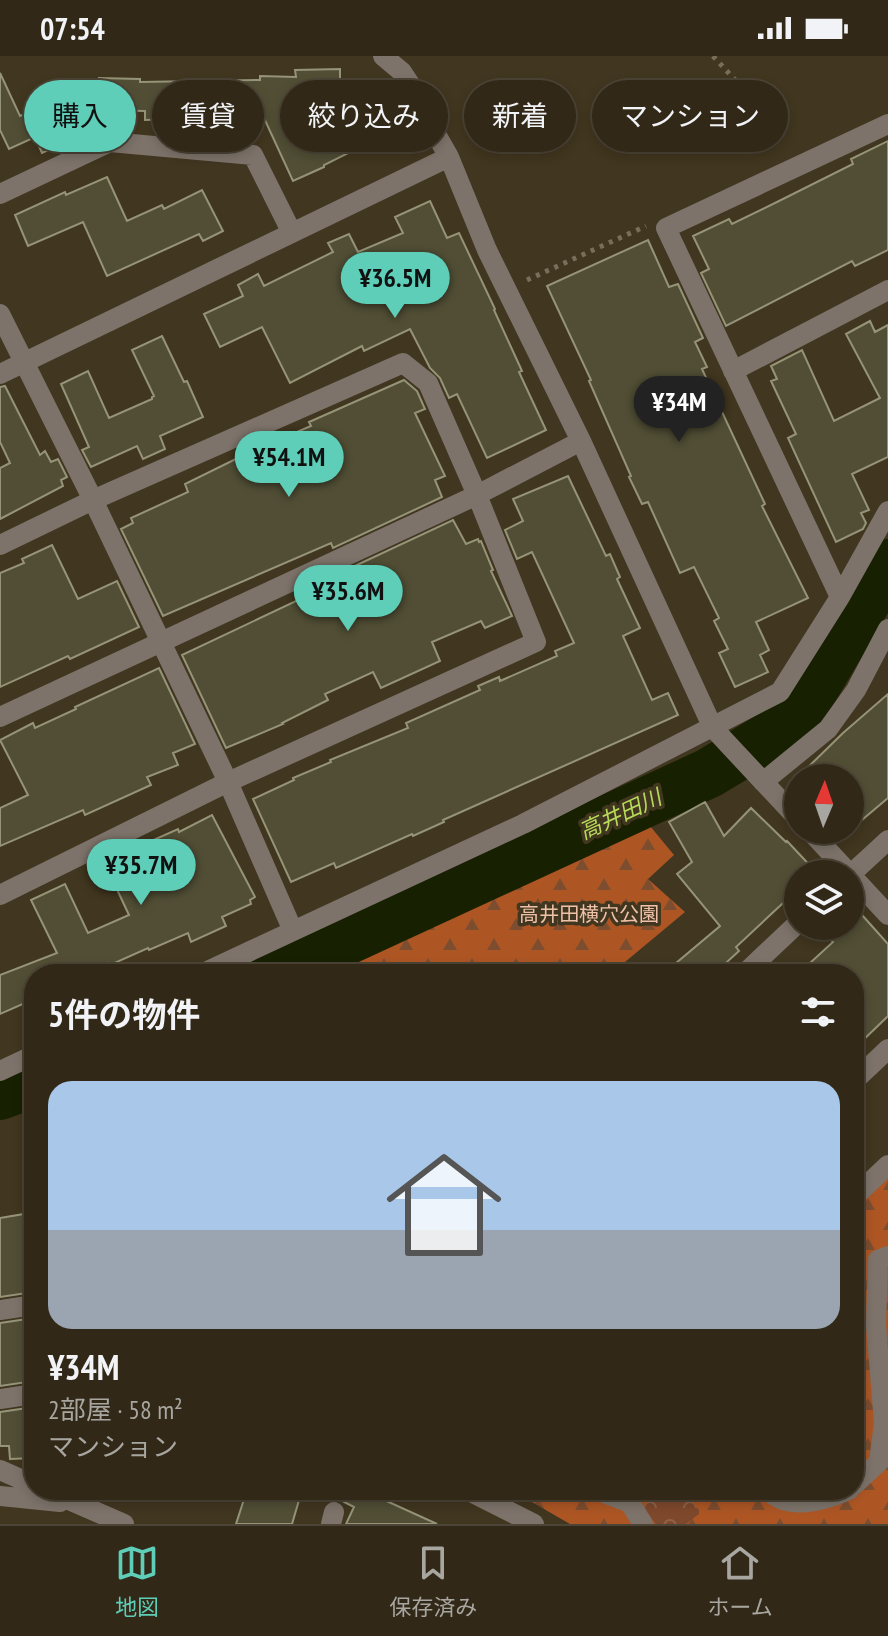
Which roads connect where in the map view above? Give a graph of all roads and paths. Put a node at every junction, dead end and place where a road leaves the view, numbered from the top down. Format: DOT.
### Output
graph roads {
  1 [pos="383,56"];
  2 [pos="713,56"];
  3 [pos="735,80"];
  4 [pos="888,124"];
  5 [pos="449,157"];
  6 [pos="0,194"];
  7 [pos="666,228"];
  8 [pos="292,233"];
  9 [pos="507,289"];
  10 [pos="888,290"];
  11 [pos="0,314"];
  12 [pos="23,363"];
  13 [pos="733,371"];
  14 [pos="0,374"];
  15 [pos="581,441"];
  16 [pos="477,495"];
  17 [pos="93,500"];
  18 [pos="888,511"];
  19 [pos="0,545"];
  20 [pos="840,597"];
  21 [pos="888,629"];
  22 [pos="161,642"];
  23 [pos="0,717"];
  24 [pos="713,728"];
  25 [pos="228,782"];
  26 [pos="763,782"];
  27 [pos="784,804"];
  28 [pos="888,840"];
  29 [pos="822,844"];
  30 [pos="837,860"];
  31 [pos="864,861"];
  32 [pos="864,889"];
  33 [pos="0,895"];
  34 [pos="888,915"];
  35 [pos="293,931"];
  36 [pos="784,936"];
  37 [pos="222,964"];
  38 [pos="755,964"];
  39 [pos="888,1049"];
  40 [pos="24,1060"];
  41 [pos="0,1071"];
  42 [pos="864,1072"];
  43 [pos="888,1165"];
  44 [pos="864,1188"];
  45 [pos="888,1256"];
  46 [pos="24,1306"];
  47 [pos="0,1310"];
  48 [pos="24,1395"];
  49 [pos="0,1399"];
  50 [pos="0,1470"];
  51 [pos="864,1476"];
  52 [pos="24,1481"];
  53 [pos="0,1496"];
  54 [pos="24,1498"];
  55 [pos="43,1500"];
  56 [pos="69,1500"];
  57 [pos="487,1500"];
  58 [pos="632,1500"];
  59 [pos="783,1500"];
  60 [pos="821,1500"];
  61 [pos="76,1503"];
  62 [pos="124,1524"];
  63 [pos="534,1524"];
  64 [pos="643,1524"];
  1 -- 5 [label="street"];
  2 -- 3 [label="path"];
  4 -- 7 [label="street"];
  5 -- 8 [label="street"];
  5 -- 9 [label="street"];
  6 -- 8 [label="street"];
  7 -- 9 [label="path"];
  7 -- 13 [label="street"];
  8 -- 12 [label="street"];
  9 -- 15 [label="street"];
  10 -- 13 [label="street"];
  11 -- 12 [label="street"];
  12 -- 14 [label="street"];
  12 -- 17 [label="street"];
  13 -- 20 [label="street"];
  15 -- 16 [label="street"];
  15 -- 24 [label="street"];
  16 -- 17 [label="street"];
  16 -- 22 [label="street"];
  16 -- 25 [label="street"];
  17 -- 19 [label="street"];
  17 -- 22 [label="street"];
  18 -- 20 [label="street"];
  20 -- 24 [label="street"];
  21 -- 26 [label="street"];
  22 -- 23 [label="street"];
  22 -- 25 [label="street"];
  24 -- 26 [label="street"];
  24 -- 35 [label="street"];
  25 -- 33 [label="street"];
  25 -- 35 [label="street"];
  26 -- 27 [label="street"];
  28 -- 31 [label="street"];
  29 -- 30 [label="street"];
  32 -- 34 [label="street"];
  35 -- 37 [label="street"];
  36 -- 38 [label="street"];
  39 -- 42 [label="street"];
  40 -- 41 [label="street"];
  43 -- 44 [label="street"];
  45 -- 51 [label="street"];
  46 -- 47 [label="street"];
  48 -- 49 [label="street"];
  50 -- 52 [label="street"];
  53 -- 54 [label="street"];
  55 -- 61 [label="street"];
  56 -- 61 [label="street"];
  57 -- 63 [label="street"];
  58 -- 64 [label="street"];
  59 -- 60 [label="street"];
  61 -- 62 [label="street"];
}
